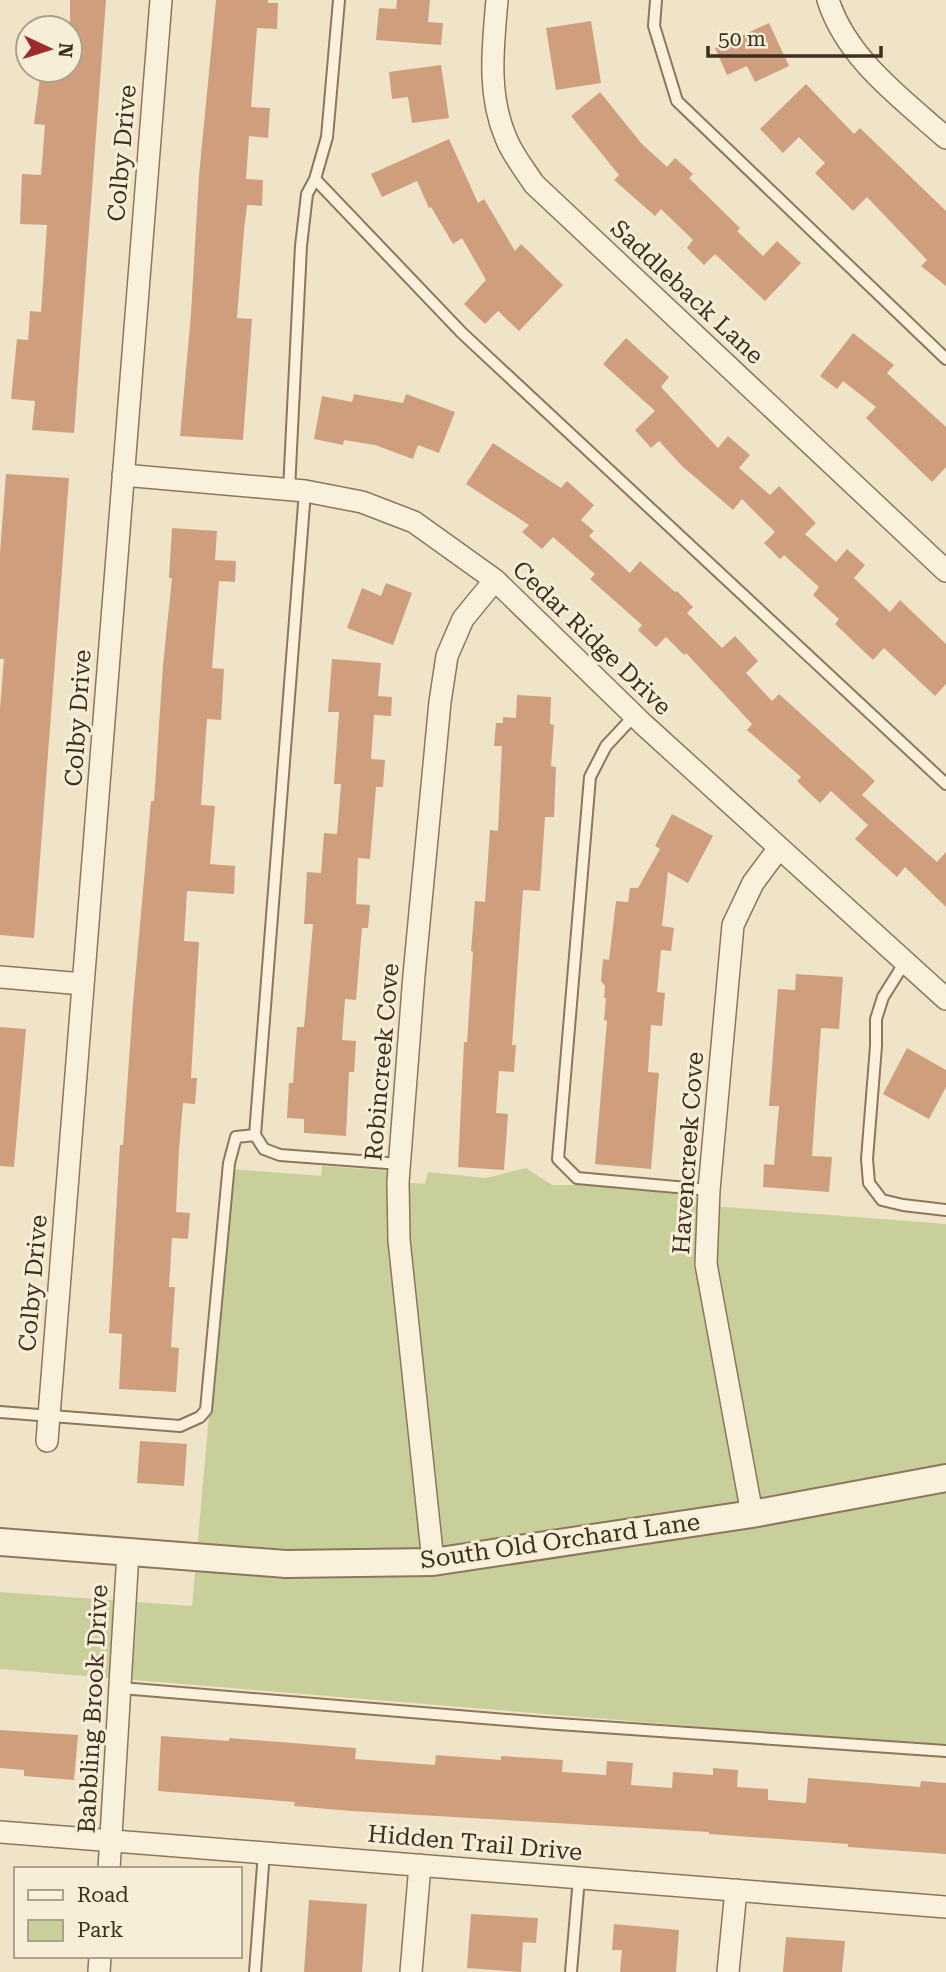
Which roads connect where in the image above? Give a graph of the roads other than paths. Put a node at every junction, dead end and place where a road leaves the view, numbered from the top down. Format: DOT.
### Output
graph roads {
  1 [pos="160,0"];
  2 [pos="339,0"];
  3 [pos="496,0"];
  4 [pos="656,0"];
  5 [pos="828,0"];
  6 [pos="946,138"];
  7 [pos="315,179"];
  8 [pos="946,359"];
  9 [pos="123,475"];
  10 [pos="297,490"];
  11 [pos="946,571"];
  12 [pos="495,580"];
  13 [pos="634,716"];
  14 [pos="946,784"];
  15 [pos="779,848"];
  16 [pos="905,962"];
  17 [pos="0,977"];
  18 [pos="83,984"];
  19 [pos="946,999"];
  20 [pos="255,1135"];
  21 [pos="400,1164"];
  22 [pos="709,1190"];
  23 [pos="946,1210"];
  24 [pos="0,1412"];
  25 [pos="49,1417"];
  26 [pos="47,1441"];
  27 [pos="946,1478"];
  28 [pos="752,1514"];
  29 [pos="0,1542"];
  30 [pos="128,1552"];
  31 [pos="433,1562"];
  32 [pos="121,1688"];
  33 [pos="946,1751"];
  34 [pos="0,1832"];
  35 [pos="111,1840"];
  36 [pos="264,1853"];
  37 [pos="420,1865"];
  38 [pos="108,1867"];
  39 [pos="579,1878"];
  40 [pos="736,1890"];
  41 [pos="946,1907"];
  42 [pos="256,1972"];
  43 [pos="411,1972"];
  44 [pos="571,1972"];
  45 [pos="729,1972"];
  1 -- 9 [label="street, Colby Drive"];
  2 -- 7 [label="lane"];
  3 -- 11 [label="street, Saddleback Lane"];
  4 -- 8 [label="lane"];
  5 -- 6 [label="street"];
  7 -- 10 [label="lane"];
  7 -- 14 [label="lane"];
  9 -- 10 [label="street, Cedar Ridge Drive"];
  9 -- 18 [label="street, Colby Drive"];
  10 -- 12 [label="street, Cedar Ridge Drive"];
  10 -- 20 [label="lane"];
  12 -- 13 [label="street, Cedar Ridge Drive"];
  12 -- 21 [label="street, Robincreek Cove"];
  13 -- 15 [label="street, Cedar Ridge Drive"];
  13 -- 22 [label="lane"];
  15 -- 16 [label="street, Cedar Ridge Drive"];
  15 -- 22 [label="street, Havencreek Cove"];
  16 -- 19 [label="street, Cedar Ridge Drive"];
  16 -- 23 [label="lane"];
  17 -- 18 [label="street"];
  18 -- 25 [label="street, Colby Drive"];
  20 -- 21 [label="lane"];
  20 -- 25 [label="lane"];
  21 -- 31 [label="street, Robincreek Cove"];
  22 -- 28 [label="street, Havencreek Cove"];
  24 -- 25 [label="lane"];
  25 -- 26 [label="street, Colby Drive"];
  27 -- 28 [label="street, South Old Orchard Lane"];
  28 -- 31 [label="street, South Old Orchard Lane"];
  29 -- 30 [label="street, South Old Orchard Lane"];
  30 -- 31 [label="street, South Old Orchard Lane"];
  30 -- 32 [label="street, Babbling Brook Drive"];
  32 -- 33 [label="lane"];
  32 -- 35 [label="street, Babbling Brook Drive"];
  34 -- 35 [label="street, Hidden Trail Drive"];
  35 -- 36 [label="street, Hidden Trail Drive"];
  35 -- 38 [label="street, Babbling Brook Drive"];
  36 -- 37 [label="street, Hidden Trail Drive"];
  36 -- 42 [label="lane"];
  37 -- 39 [label="street, Hidden Trail Drive"];
  37 -- 43 [label="street"];
  39 -- 40 [label="street, Hidden Trail Drive"];
  39 -- 44 [label="lane"];
  40 -- 41 [label="street, Hidden Trail Drive"];
  40 -- 45 [label="street"];
}
